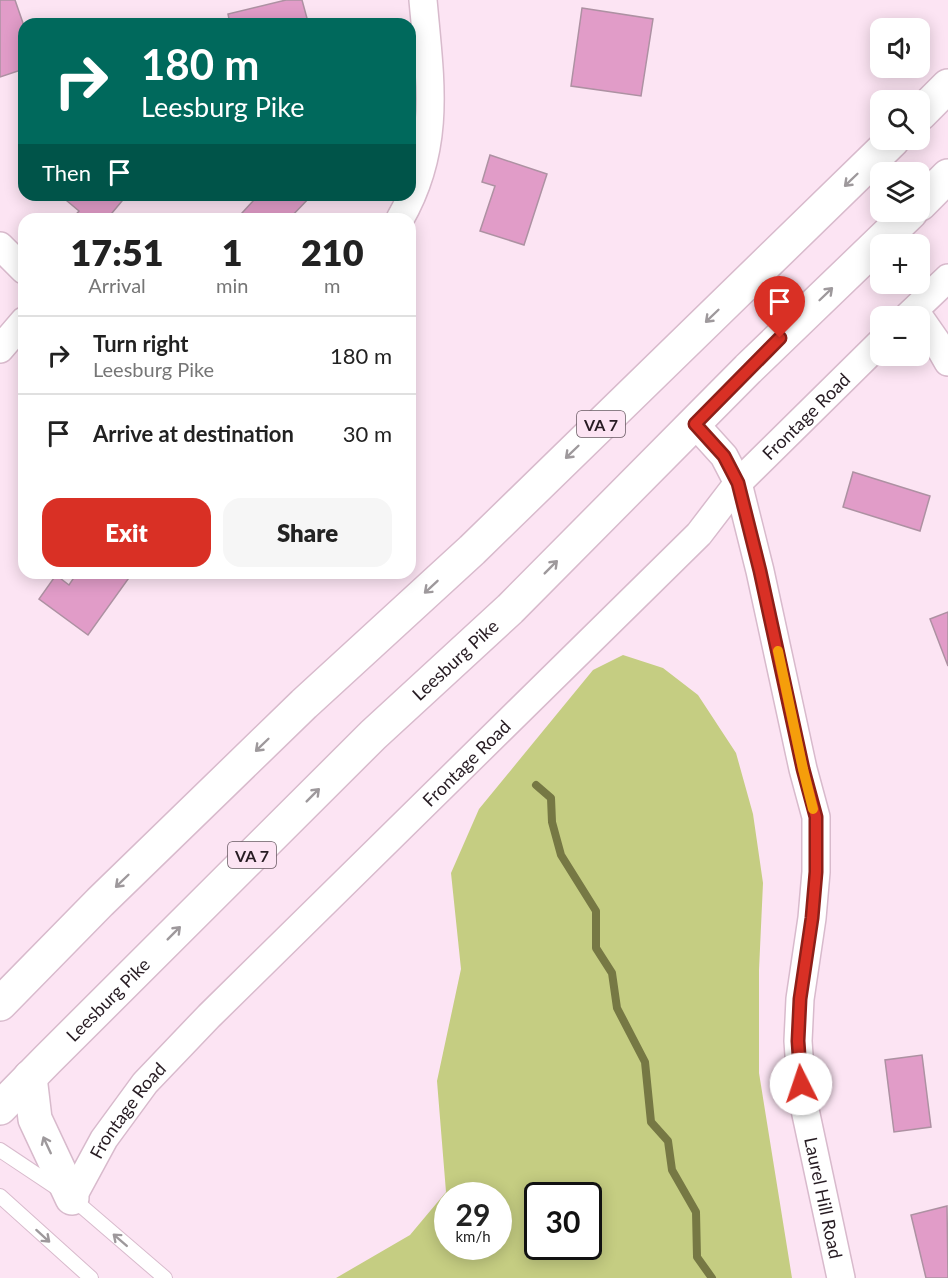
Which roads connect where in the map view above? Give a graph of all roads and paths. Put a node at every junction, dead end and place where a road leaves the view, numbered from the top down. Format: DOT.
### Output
graph roads {
  1 [pos="423,0"];
  2 [pos="948,86"];
  3 [pos="930,104"];
  4 [pos="883,150"];
  5 [pos="948,176"];
  6 [pos="416,187"];
  7 [pos="930,194"];
  8 [pos="901,222"];
  9 [pos="0,246"];
  10 [pos="18,264"];
  11 [pos="948,278"];
  12 [pos="924,306"];
  13 [pos="18,328"];
  14 [pos="930,334"];
  15 [pos="0,349"];
  16 [pos="870,354"];
  17 [pos="948,362"];
  18 [pos="695,424"];
  19 [pos="738,483"];
  20 [pos="0,1004"];
  21 [pos="30,1077"];
  22 [pos="0,1108"];
  23 [pos="0,1150"];
  24 [pos="0,1196"];
  25 [pos="72,1198"];
  26 [pos="91,1278"];
  27 [pos="165,1278"];
  28 [pos="841,1278"];
  1 -- 6 [label="street"];
  2 -- 3 [label="highway"];
  4 -- 20 [label="highway, VA 7, one-way"];
  5 -- 7 [label="highway"];
  18 -- 8 [label="highway, Leesburg Pike / VA 7, one-way"];
  9 -- 10 [label="street"];
  11 -- 12 [label="street"];
  13 -- 15 [label="street"];
  14 -- 17 [label="street"];
  16 -- 19 [label="street, Frontage Road"];
  18 -- 19 [label="street, Laurel Hill Road"];
  21 -- 18 [label="highway, Leesburg Pike / VA 7, one-way"];
  19 -- 25 [label="street, Frontage Road"];
  19 -- 28 [label="street, Laurel Hill Road"];
  21 -- 22 [label="highway, Leesburg Pike / VA 7"];
  25 -- 21 [label="highway, one-way"];
  23 -- 25 [label="lane"];
  24 -- 26 [label="lane, one-way"];
  27 -- 25 [label="lane, one-way"];
}
